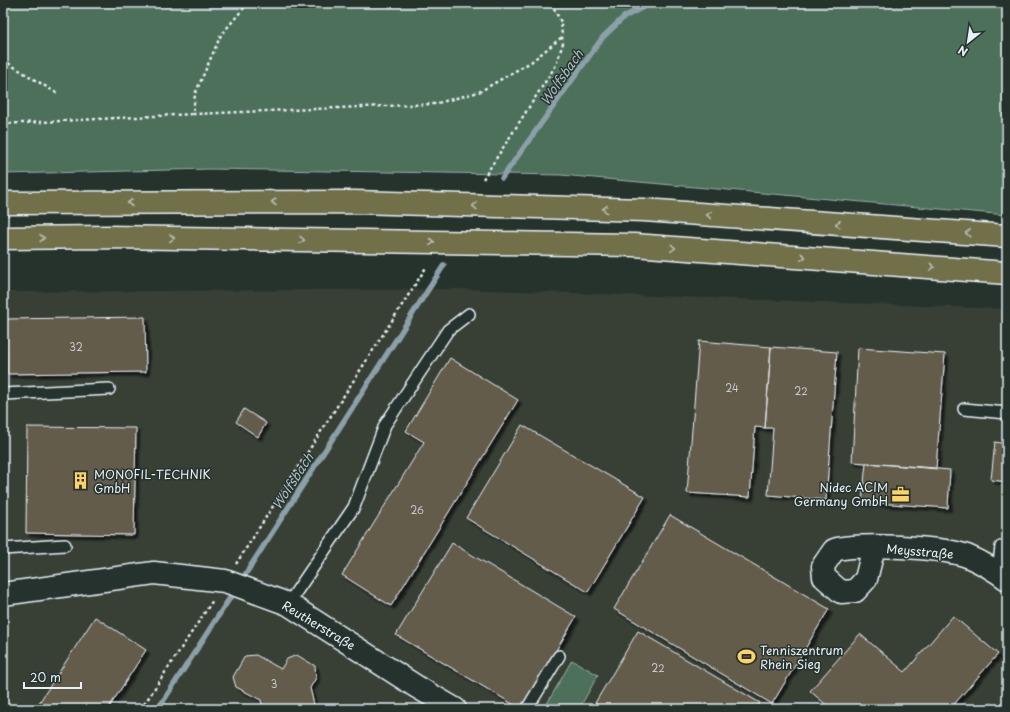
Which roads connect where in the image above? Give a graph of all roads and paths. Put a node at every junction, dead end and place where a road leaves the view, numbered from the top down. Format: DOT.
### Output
graph roads {
  1 [pos="248,3"];
  2 [pos="551,3"];
  3 [pos="562,37"];
  4 [pos="3,60"];
  5 [pos="58,94"];
  6 [pos="194,114"];
  7 [pos="3,124"];
  8 [pos="483,179"];
  9 [pos="3,203"];
  10 [pos="1007,236"];
  11 [pos="3,238"];
  12 [pos="427,266"];
  13 [pos="1007,273"];
  14 [pos="470,314"];
  15 [pos="109,389"];
  16 [pos="3,394"];
  17 [pos="964,408"];
  18 [pos="1007,413"];
  19 [pos="65,545"];
  20 [pos="874,547"];
  21 [pos="1007,547"];
  22 [pos="3,549"];
  23 [pos="1002,576"];
  24 [pos="225,581"];
  25 [pos="3,594"];
  26 [pos="288,604"];
  27 [pos="559,656"];
  28 [pos="141,709"];
  29 [pos="455,709"];
  30 [pos="527,709"];
  1 -- 6 [label="path"];
  2 -- 3 [label="path"];
  3 -- 6 [label="path"];
  3 -- 8 [label="path"];
  4 -- 5 [label="path"];
  6 -- 7 [label="path"];
  10 -- 9 [label="highway, one-way"];
  11 -- 13 [label="highway, one-way"];
  12 -- 24 [label="path"];
  14 -- 26 [label="lane"];
  15 -- 16 [label="lane"];
  17 -- 18 [label="lane"];
  19 -- 22 [label="lane"];
  20 -- 23 [label="street, Meysstraße"];
  21 -- 23 [label="lane"];
  24 -- 25 [label="street, Reutherstraße"];
  24 -- 26 [label="street, Reutherstraße"];
  24 -- 28 [label="path"];
  26 -- 29 [label="street, Reutherstraße"];
  27 -- 30 [label="lane"];
}
